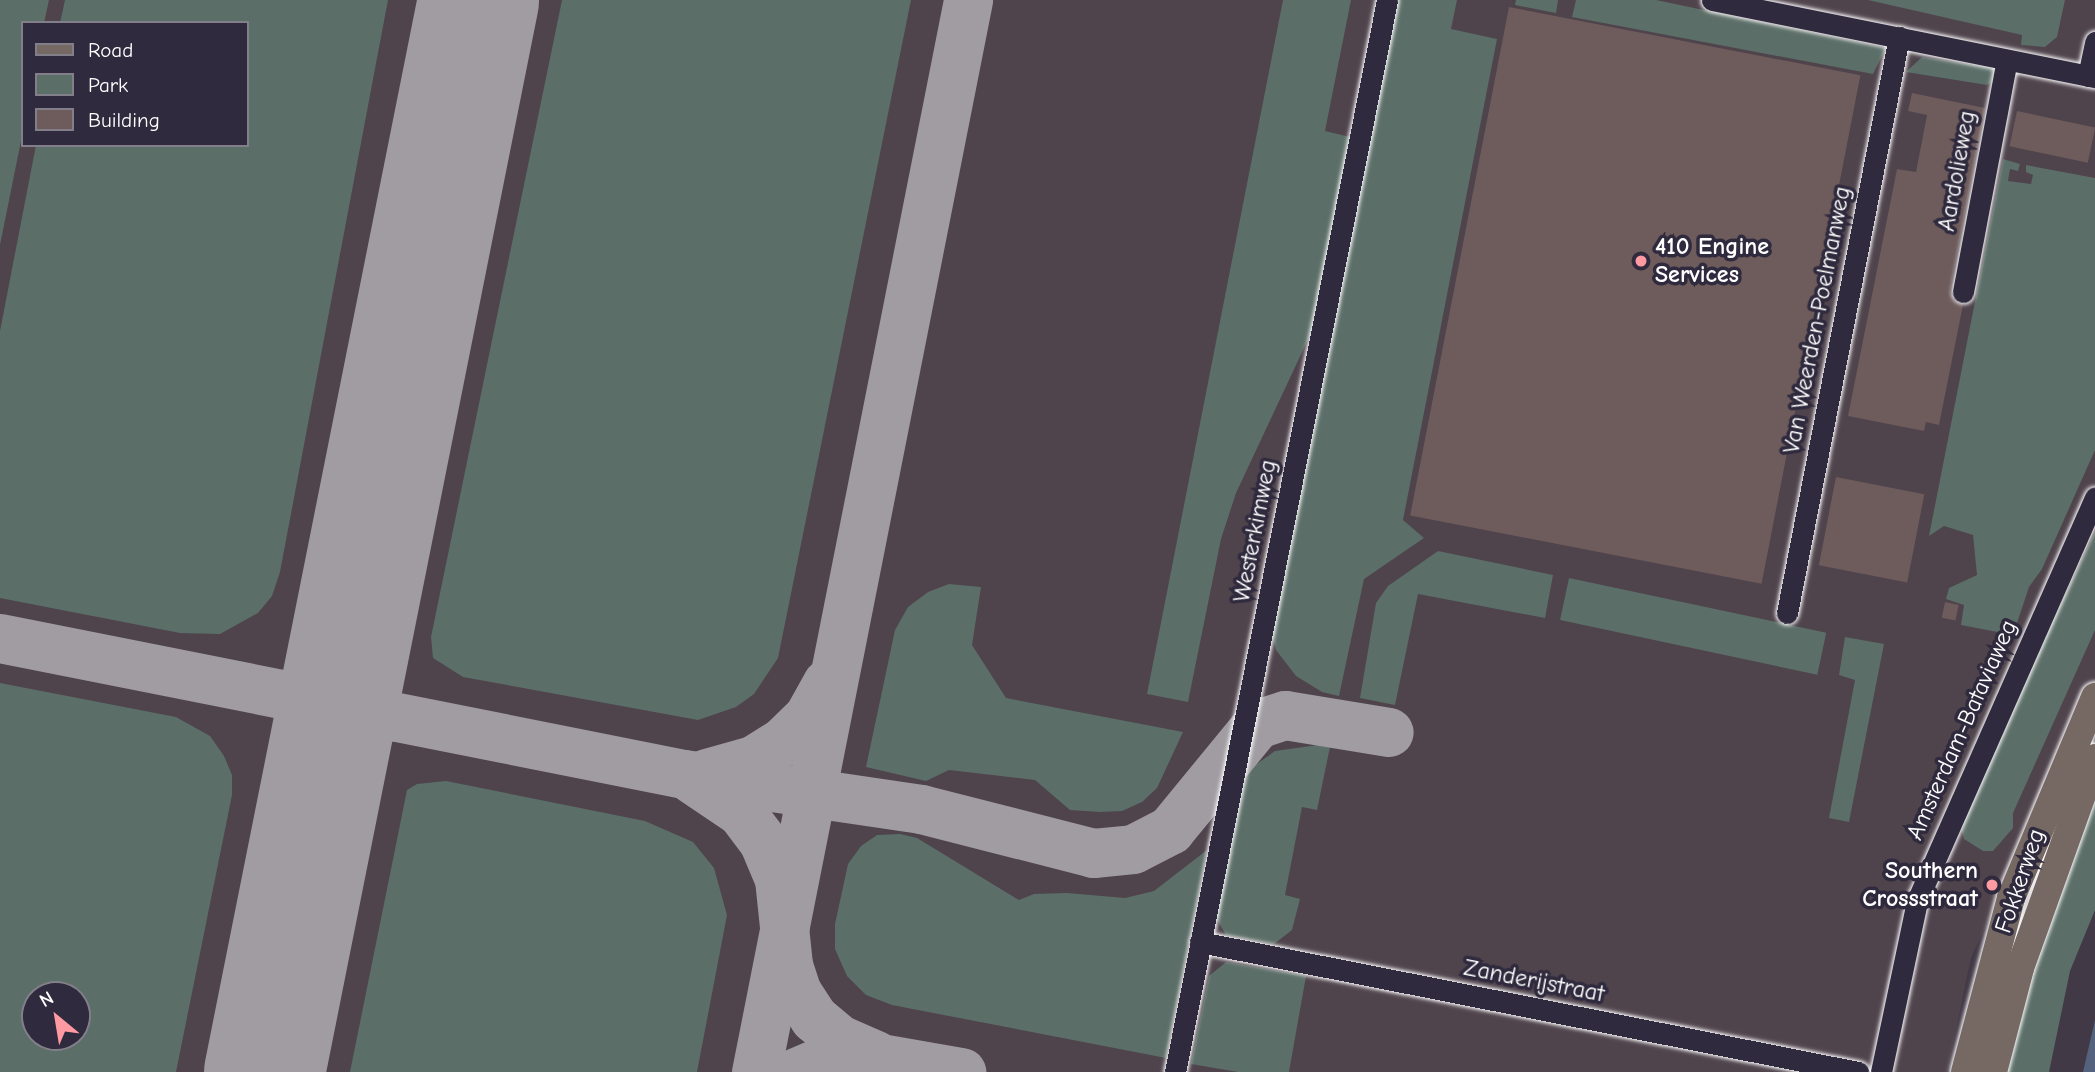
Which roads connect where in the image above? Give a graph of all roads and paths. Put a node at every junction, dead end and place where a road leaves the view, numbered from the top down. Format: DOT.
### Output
graph roads {
  1 [pos="1387,0"];
  2 [pos="1712,0"];
  3 [pos="1899,37"];
  4 [pos="2095,42"];
  5 [pos="2007,60"];
  6 [pos="2092,77"];
  7 [pos="1963,292"];
  8 [pos="2095,498"];
  9 [pos="1787,613"];
  10 [pos="2095,697"];
  11 [pos="2095,758"];
  12 [pos="1200,942"];
  13 [pos="1175,1072"];
  14 [pos="1858,1072"];
  15 [pos="1881,1072"];
  16 [pos="1965,1072"];
  17 [pos="1993,1072"];
  1 -- 12 [label="street, Westerkimweg"];
  2 -- 3 [label="street"];
  3 -- 5 [label="street"];
  3 -- 9 [label="street, Van Weerden-Poelmanweg"];
  4 -- 6 [label="street"];
  5 -- 6 [label="street"];
  5 -- 7 [label="street, Aardolieweg"];
  8 -- 15 [label="street, Amsterdam-Bataviaweg"];
  10 -- 16 [label="main road, Fokkerweg"];
  11 -- 17 [label="main road, Fokkerweg"];
  12 -- 13 [label="street, Westerkimweg"];
  12 -- 14 [label="street, Zanderijstraat"];
}
